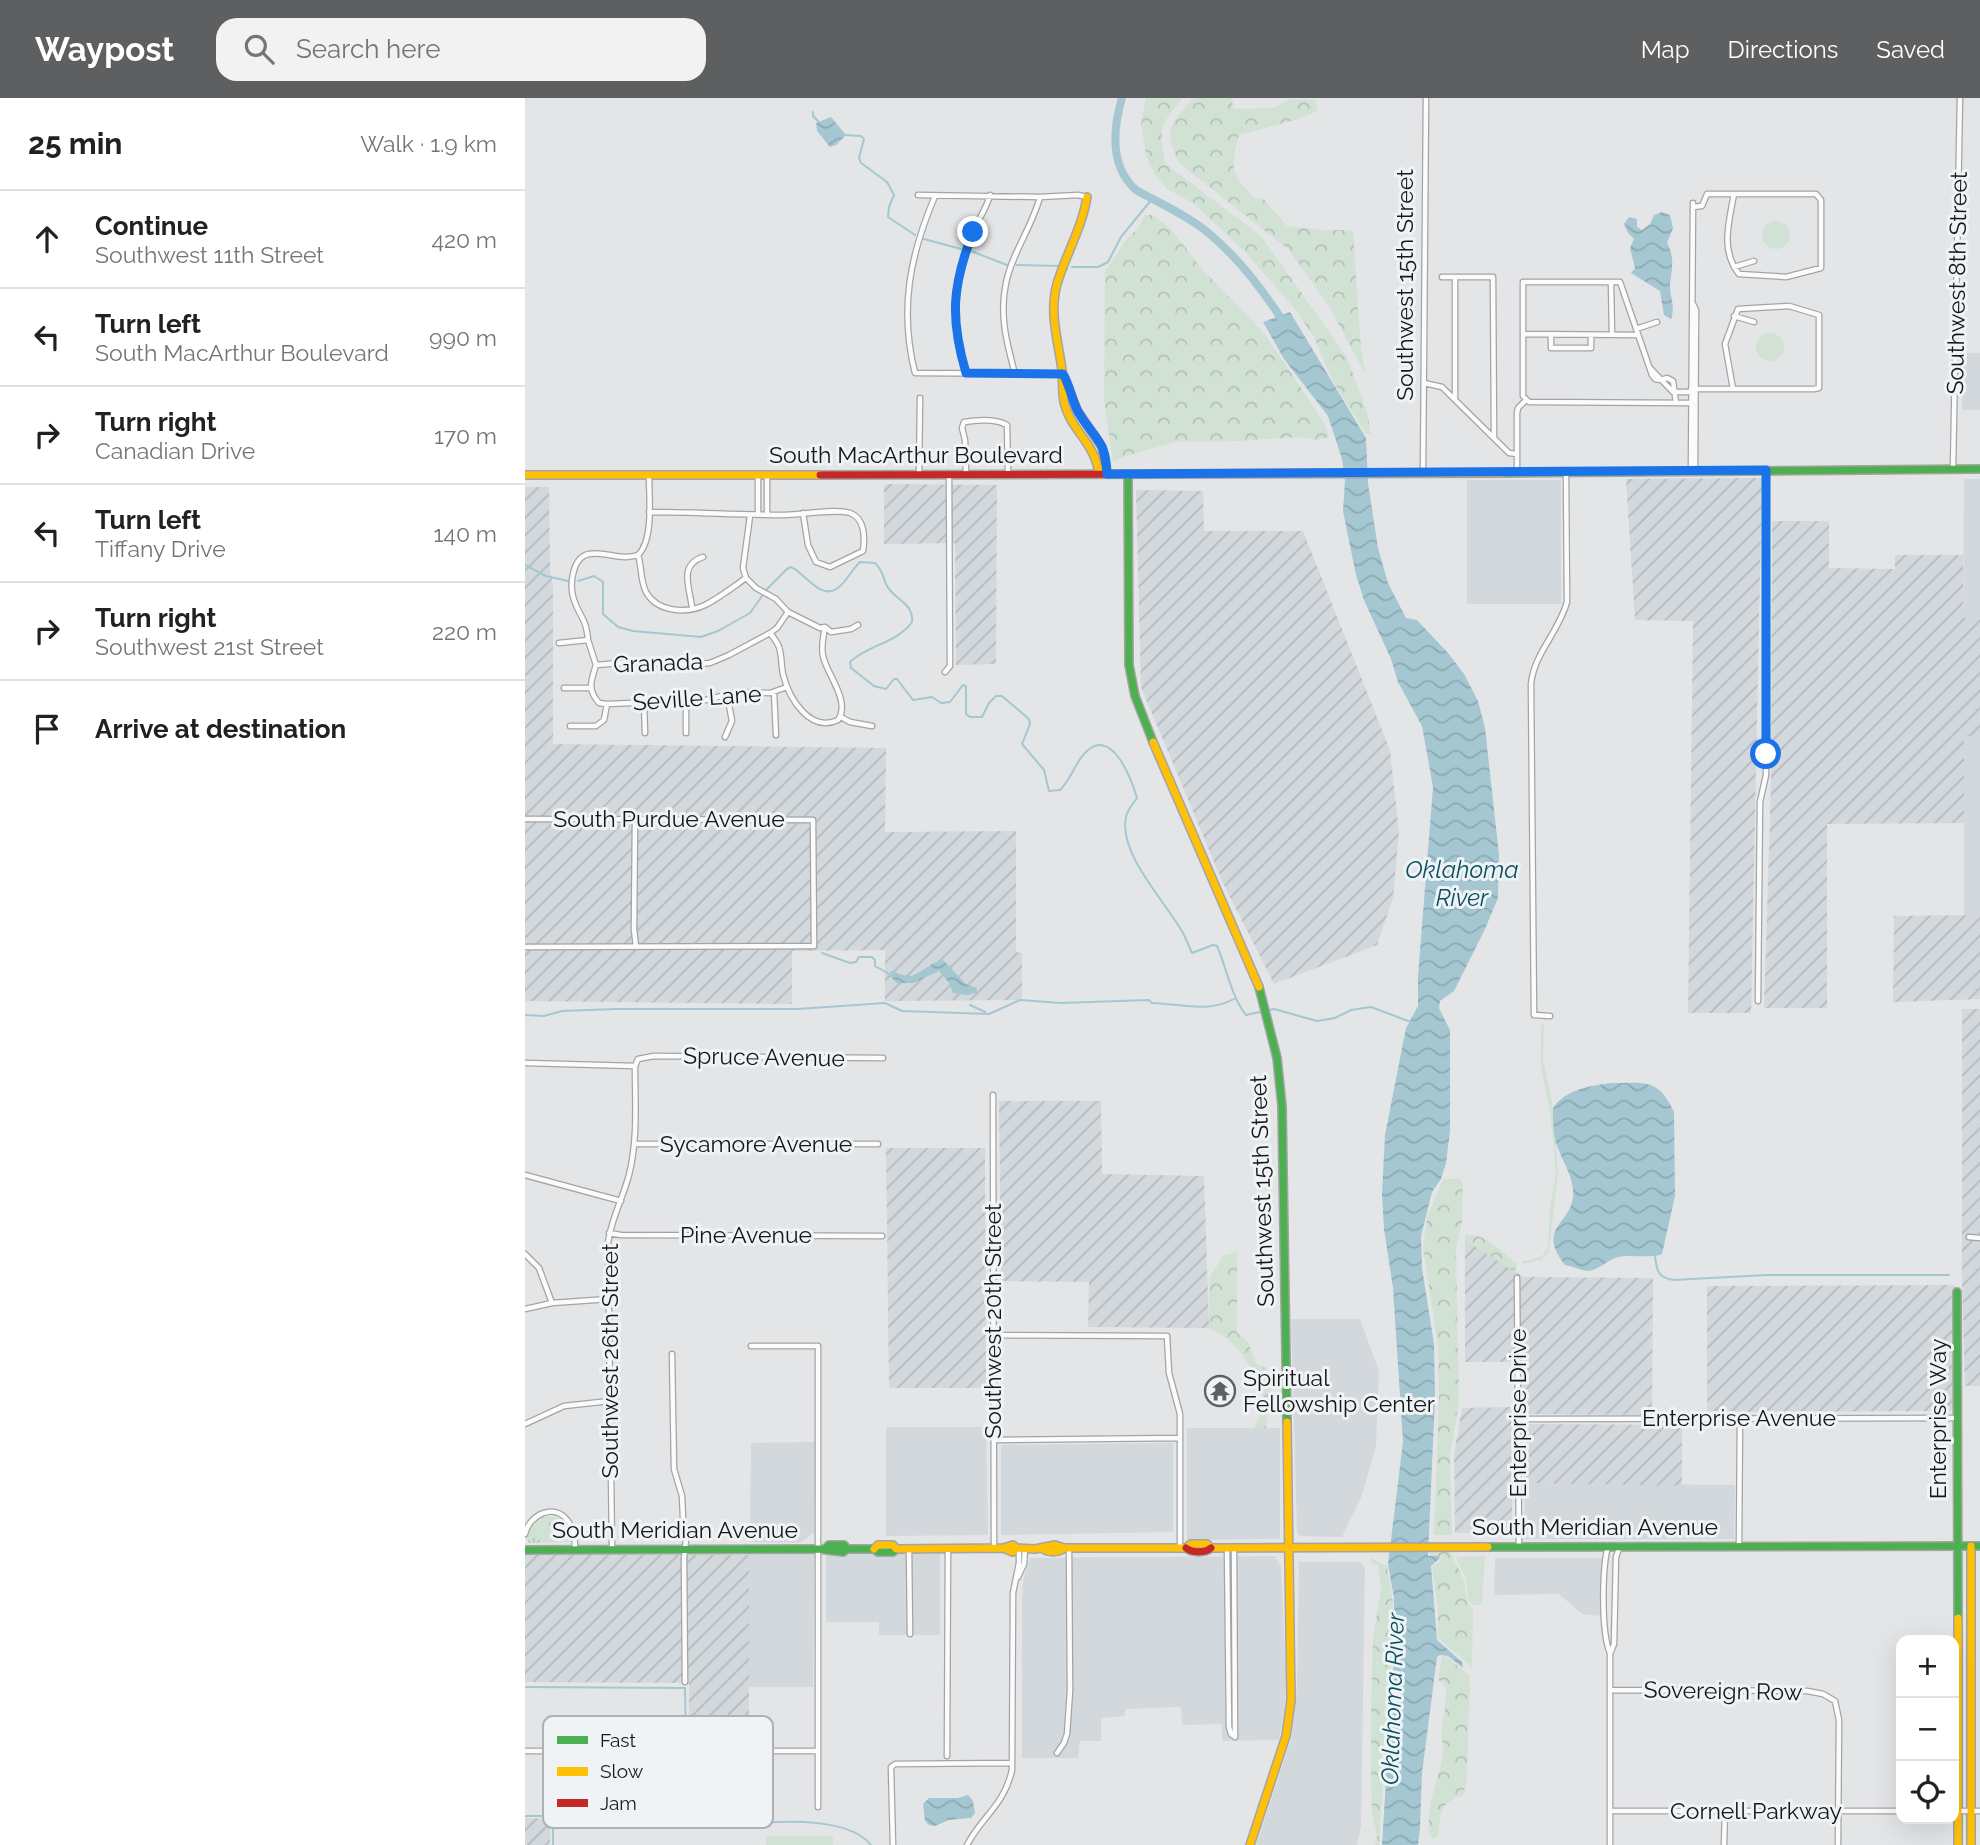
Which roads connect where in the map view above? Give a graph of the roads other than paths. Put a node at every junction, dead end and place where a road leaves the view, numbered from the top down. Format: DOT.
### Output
graph roads {
  1 [pos="1426,98"];
  2 [pos="1960,98"];
  3 [pos="1734,194"];
  4 [pos="918,195"];
  5 [pos="990,195"];
  6 [pos="935,196"];
  7 [pos="1039,197"];
  8 [pos="1087,197"];
  9 [pos="1754,261"];
  10 [pos="1734,267"];
  11 [pos="1442,277"];
  12 [pos="1455,277"];
  13 [pos="1611,282"];
  14 [pos="1734,317"];
  15 [pos="1657,322"];
  16 [pos="1754,322"];
  17 [pos="1637,332"];
  18 [pos="1523,334"];
  19 [pos="1551,335"];
  20 [pos="1591,335"];
  21 [pos="1612,335"];
  22 [pos="966,373"];
  23 [pos="1015,374"];
  24 [pos="1063,374"];
  25 [pos="1424,383"];
  26 [pos="1733,389"];
  27 [pos="1693,390"];
  28 [pos="1676,392"];
  29 [pos="920,398"];
  30 [pos="1455,399"];
  31 [pos="1527,401"];
  32 [pos="1676,403"];
  33 [pos="1691,403"];
  34 [pos="1093,432"];
  35 [pos="1085,437"];
  36 [pos="1493,438"];
  37 [pos="1517,454"];
  38 [pos="1953,469"];
  39 [pos="1980,469"];
  40 [pos="1766,470"];
  41 [pos="1693,471"];
  42 [pos="1517,472"];
  43 [pos="1566,472"];
  44 [pos="1423,473"];
  45 [pos="919,474"];
  46 [pos="949,474"];
  47 [pos="966,474"];
  48 [pos="1008,474"];
  49 [pos="1103,474"];
  50 [pos="1128,474"];
  51 [pos="525,475"];
  52 [pos="649,475"];
  53 [pos="763,475"];
  54 [pos="649,512"];
  55 [pos="758,513"];
  56 [pos="767,513"];
  57 [pos="803,513"];
  58 [pos="750,516"];
  59 [pos="638,555"];
  60 [pos="703,557"];
  61 [pos="746,578"];
  62 [pos="692,608"];
  63 [pos="788,612"];
  64 [pos="858,625"];
  65 [pos="825,628"];
  66 [pos="770,633"];
  67 [pos="588,640"];
  68 [pos="559,643"];
  69 [pos="596,664"];
  70 [pos="946,672"];
  71 [pos="787,687"];
  72 [pos="564,688"];
  73 [pos="590,688"];
  74 [pos="774,692"];
  75 [pos="727,694"];
  76 [pos="686,700"];
  77 [pos="644,702"];
  78 [pos="607,704"];
  79 [pos="841,717"];
  80 [pos="570,726"];
  81 [pos="872,726"];
  82 [pos="645,733"];
  83 [pos="686,733"];
  84 [pos="776,735"];
  85 [pos="725,737"];
  86 [pos="525,819"];
  87 [pos="635,820"];
  88 [pos="525,947"];
  89 [pos="636,947"];
  90 [pos="1758,1001"];
  91 [pos="1550,1016"];
  92 [pos="883,1058"];
  93 [pos="525,1063"];
  94 [pos="635,1066"];
  95 [pos="993,1095"];
  96 [pos="635,1144"];
  97 [pos="878,1144"];
  98 [pos="525,1175"];
  99 [pos="621,1201"];
  100 [pos="609,1233"];
  101 [pos="882,1236"];
  102 [pos="1969,1237"];
  103 [pos="1980,1238"];
  104 [pos="525,1254"];
  105 [pos="1517,1278"];
  106 [pos="1957,1292"];
  107 [pos="609,1300"];
  108 [pos="552,1303"];
  109 [pos="525,1309"];
  110 [pos="993,1335"];
  111 [pos="751,1346"];
  112 [pos="672,1354"];
  113 [pos="610,1401"];
  114 [pos="1740,1417"];
  115 [pos="1958,1418"];
  116 [pos="1519,1419"];
  117 [pos="525,1424"];
  118 [pos="1179,1438"];
  119 [pos="994,1440"];
  120 [pos="525,1534"];
  121 [pos="1980,1545"];
  122 [pos="1608,1546"];
  123 [pos="1620,1546"];
  124 [pos="1739,1546"];
  125 [pos="1958,1546"];
  126 [pos="1971,1546"];
  127 [pos="1230,1547"];
  128 [pos="1289,1547"];
  129 [pos="1519,1547"];
  130 [pos="948,1548"];
  131 [pos="994,1548"];
  132 [pos="1020,1548"];
  133 [pos="1067,1548"];
  134 [pos="1183,1548"];
  135 [pos="575,1549"];
  136 [pos="612,1549"];
  137 [pos="685,1549"];
  138 [pos="822,1549"];
  139 [pos="909,1549"];
  140 [pos="525,1550"];
  141 [pos="1958,1580"];
  142 [pos="1971,1580"];
  143 [pos="1227,1581"];
  144 [pos="1234,1581"];
  145 [pos="1605,1596"];
  146 [pos="1616,1596"];
  147 [pos="1228,1606"];
  148 [pos="1235,1606"];
  149 [pos="1605,1614"];
  150 [pos="1616,1614"];
  151 [pos="909,1634"];
  152 [pos="1610,1654"];
  153 [pos="1232,1669"];
  154 [pos="685,1682"];
  155 [pos="1610,1690"];
  156 [pos="525,1751"];
  157 [pos="543,1751"];
  158 [pos="773,1751"];
  159 [pos="818,1751"];
  160 [pos="1057,1753"];
  161 [pos="947,1756"];
  162 [pos="1956,1761"];
  163 [pos="1012,1763"];
  164 [pos="818,1807"];
  165 [pos="1725,1810"];
  166 [pos="1610,1811"];
  167 [pos="1837,1811"];
  168 [pos="1896,1811"];
  169 [pos="1959,1811"];
  170 [pos="1971,1811"];
  171 [pos="1980,1811"];
  172 [pos="1956,1824"];
  173 [pos="893,1845"];
  174 [pos="967,1845"];
  175 [pos="1249,1845"];
  176 [pos="1610,1845"];
  177 [pos="1724,1845"];
  178 [pos="1838,1845"];
  179 [pos="1958,1845"];
  180 [pos="1971,1845"];
  1 -- 25 [label="street, Southwest 15th Street"];
  2 -- 38 [label="street, Southwest 8th Street"];
  3 -- 10 [label="street"];
  3 -- 10 [label="street"];
  3 -- 27 [label="street"];
  4 -- 6 [label="street"];
  5 -- 6 [label="street"];
  5 -- 7 [label="street"];
  5 -- 22 [label="street"];
  6 -- 22 [label="street"];
  7 -- 8 [label="street"];
  7 -- 23 [label="street"];
  8 -- 24 [label="main road"];
  9 -- 10 [label="street"];
  11 -- 12 [label="street"];
  12 -- 30 [label="street"];
  12 -- 36 [label="street"];
  13 -- 17 [label="street"];
  13 -- 18 [label="street"];
  13 -- 21 [label="street"];
  14 -- 16 [label="street"];
  14 -- 26 [label="street"];
  14 -- 26 [label="street"];
  15 -- 17 [label="street"];
  17 -- 21 [label="street"];
  17 -- 28 [label="street"];
  18 -- 19 [label="street"];
  18 -- 31 [label="street"];
  19 -- 20 [label="street"];
  19 -- 20 [label="street"];
  20 -- 21 [label="street"];
  22 -- 23 [label="street"];
  23 -- 24 [label="street"];
  24 -- 34 [label="main road"];
  24 -- 35 [label="main road"];
  25 -- 30 [label="street"];
  25 -- 44 [label="street, Southwest 15th Street"];
  26 -- 27 [label="street"];
  27 -- 28 [label="street"];
  27 -- 33 [label="street"];
  27 -- 41 [label="street"];
  28 -- 32 [label="street"];
  29 -- 45 [label="street"];
  30 -- 36 [label="street"];
  31 -- 32 [label="street"];
  31 -- 37 [label="street"];
  32 -- 33 [label="street"];
  33 -- 41 [label="street"];
  34 -- 35 [label="main road"];
  34 -- 49 [label="main road"];
  35 -- 49 [label="main road"];
  36 -- 37 [label="street"];
  37 -- 42 [label="street"];
  38 -- 39 [label="main road, South MacArthur Boulevard"];
  38 -- 40 [label="main road, South MacArthur Boulevard"];
  40 -- 41 [label="main road, South MacArthur Boulevard"];
  40 -- 90 [label="street"];
  41 -- 43 [label="main road, South MacArthur Boulevard"];
  42 -- 43 [label="main road, South MacArthur Boulevard"];
  42 -- 44 [label="main road, South MacArthur Boulevard"];
  43 -- 91 [label="street"];
  44 -- 50 [label="main road, South MacArthur Boulevard"];
  45 -- 46 [label="main road, South MacArthur Boulevard"];
  45 -- 53 [label="main road, South MacArthur Boulevard"];
  46 -- 47 [label="main road, South MacArthur Boulevard"];
  46 -- 70 [label="street"];
  47 -- 48 [label="main road, South MacArthur Boulevard"];
  47 -- 48 [label="street"];
  48 -- 49 [label="main road, South MacArthur Boulevard"];
  49 -- 50 [label="main road, South MacArthur Boulevard"];
  50 -- 128 [label="main road, Southwest 15th Street"];
  51 -- 52 [label="main road, South MacArthur Boulevard"];
  52 -- 53 [label="main road, South MacArthur Boulevard"];
  52 -- 54 [label="street"];
  53 -- 55 [label="street"];
  53 -- 56 [label="street"];
  54 -- 58 [label="street"];
  54 -- 59 [label="street"];
  55 -- 56 [label="street"];
  55 -- 58 [label="street"];
  56 -- 57 [label="street"];
  57 -- 57 [label="street"];
  58 -- 61 [label="street"];
  59 -- 62 [label="street"];
  59 -- 67 [label="street"];
  60 -- 62 [label="street"];
  61 -- 62 [label="street"];
  61 -- 63 [label="street"];
  63 -- 65 [label="street"];
  63 -- 66 [label="street, Granada"];
  64 -- 65 [label="street"];
  65 -- 79 [label="street"];
  66 -- 69 [label="street, Granada"];
  66 -- 71 [label="street, Seville Lane"];
  67 -- 68 [label="street"];
  67 -- 69 [label="street"];
  69 -- 73 [label="street"];
  71 -- 74 [label="street, Seville Lane"];
  71 -- 79 [label="street, Seville Lane"];
  72 -- 73 [label="street"];
  73 -- 78 [label="street"];
  74 -- 75 [label="street, Seville Lane"];
  74 -- 84 [label="street"];
  75 -- 76 [label="street, Seville Lane"];
  75 -- 85 [label="street"];
  76 -- 77 [label="street, Seville Lane"];
  76 -- 83 [label="street"];
  77 -- 78 [label="street, Seville Lane"];
  77 -- 82 [label="street"];
  78 -- 80 [label="street"];
  79 -- 81 [label="street, Seville Lane"];
  86 -- 87 [label="street, South Purdue Avenue"];
  87 -- 89 [label="street"];
  87 -- 89 [label="street, South Purdue Avenue"];
  88 -- 89 [label="street"];
  92 -- 94 [label="street, Spruce Avenue"];
  93 -- 94 [label="street"];
  94 -- 96 [label="street, Southwest 26th Street"];
  95 -- 110 [label="street, Southwest 20th Street"];
  96 -- 97 [label="street, Sycamore Avenue"];
  96 -- 99 [label="street, Southwest 26th Street"];
  98 -- 99 [label="street"];
  99 -- 100 [label="street, Southwest 26th Street"];
  100 -- 101 [label="street, Pine Avenue"];
  100 -- 107 [label="street, Southwest 26th Street"];
  102 -- 103 [label="street"];
  104 -- 108 [label="street"];
  105 -- 116 [label="street, Enterprise Drive"];
  106 -- 115 [label="main road, Enterprise Way"];
  107 -- 108 [label="street"];
  107 -- 113 [label="street, Southwest 26th Street"];
  108 -- 109 [label="street"];
  110 -- 118 [label="street"];
  110 -- 119 [label="street, Southwest 20th Street"];
  111 -- 138 [label="street"];
  112 -- 137 [label="street"];
  113 -- 117 [label="street"];
  113 -- 136 [label="street, Southwest 26th Street"];
  114 -- 115 [label="street, Enterprise Avenue"];
  114 -- 116 [label="street, Enterprise Avenue"];
  114 -- 124 [label="street"];
  115 -- 125 [label="main road, Enterprise Way"];
  116 -- 129 [label="street, Enterprise Drive"];
  118 -- 119 [label="street"];
  118 -- 134 [label="street"];
  119 -- 131 [label="street, Southwest 20th Street"];
  120 -- 135 [label="street"];
  121 -- 126 [label="main road, South Meridian Avenue"];
  122 -- 123 [label="main road, South Meridian Avenue"];
  122 -- 129 [label="main road, South Meridian Avenue"];
  122 -- 145 [label="street"];
  123 -- 124 [label="main road, South Meridian Avenue"];
  123 -- 146 [label="street"];
  124 -- 125 [label="main road, South Meridian Avenue"];
  125 -- 126 [label="main road, South Meridian Avenue"];
  125 -- 141 [label="main road, Enterprise Way"];
  126 -- 142 [label="main road"];
  127 -- 128 [label="main road, South Meridian Avenue"];
  127 -- 134 [label="main road, South Meridian Avenue"];
  127 -- 143 [label="street"];
  127 -- 144 [label="street"];
  128 -- 129 [label="main road, South Meridian Avenue"];
  128 -- 175 [label="main road, Southwest 15th Street"];
  130 -- 131 [label="main road, South Meridian Avenue"];
  130 -- 139 [label="main road, South Meridian Avenue"];
  130 -- 161 [label="street"];
  131 -- 132 [label="main road, South Meridian Avenue"];
  132 -- 133 [label="main road, South Meridian Avenue"];
  132 -- 163 [label="street"];
  133 -- 134 [label="main road, South Meridian Avenue"];
  133 -- 160 [label="street"];
  135 -- 136 [label="main road, South Meridian Avenue"];
  135 -- 140 [label="main road, South Meridian Avenue"];
  136 -- 137 [label="main road, South Meridian Avenue"];
  137 -- 138 [label="main road, South Meridian Avenue"];
  137 -- 154 [label="street"];
  138 -- 139 [label="main road, South Meridian Avenue"];
  138 -- 159 [label="street"];
  139 -- 151 [label="street"];
  141 -- 142 [label="main road"];
  141 -- 162 [label="main road, Enterprise Way"];
  142 -- 170 [label="main road"];
  143 -- 144 [label="street"];
  143 -- 147 [label="street"];
  144 -- 148 [label="street"];
  145 -- 146 [label="street"];
  145 -- 149 [label="street"];
  146 -- 150 [label="street"];
  147 -- 148 [label="street"];
  147 -- 153 [label="street"];
  148 -- 153 [label="street"];
  149 -- 150 [label="street"];
  149 -- 152 [label="street"];
  150 -- 152 [label="street"];
  152 -- 155 [label="street"];
  153 -- 153 [label="street"];
  155 -- 166 [label="street"];
  155 -- 167 [label="street, Sovereign Row"];
  156 -- 157 [label="street"];
  158 -- 159 [label="street"];
  159 -- 164 [label="street"];
  163 -- 173 [label="street"];
  163 -- 174 [label="street"];
  165 -- 166 [label="street, Cornell Parkway"];
  165 -- 167 [label="street, Cornell Parkway"];
  165 -- 177 [label="street"];
  166 -- 176 [label="street"];
  167 -- 168 [label="street, Cornell Parkway"];
  167 -- 178 [label="street"];
  169 -- 170 [label="street"];
  170 -- 171 [label="street"];
  170 -- 180 [label="main road"];
  172 -- 179 [label="main road, Enterprise Way"];
}
